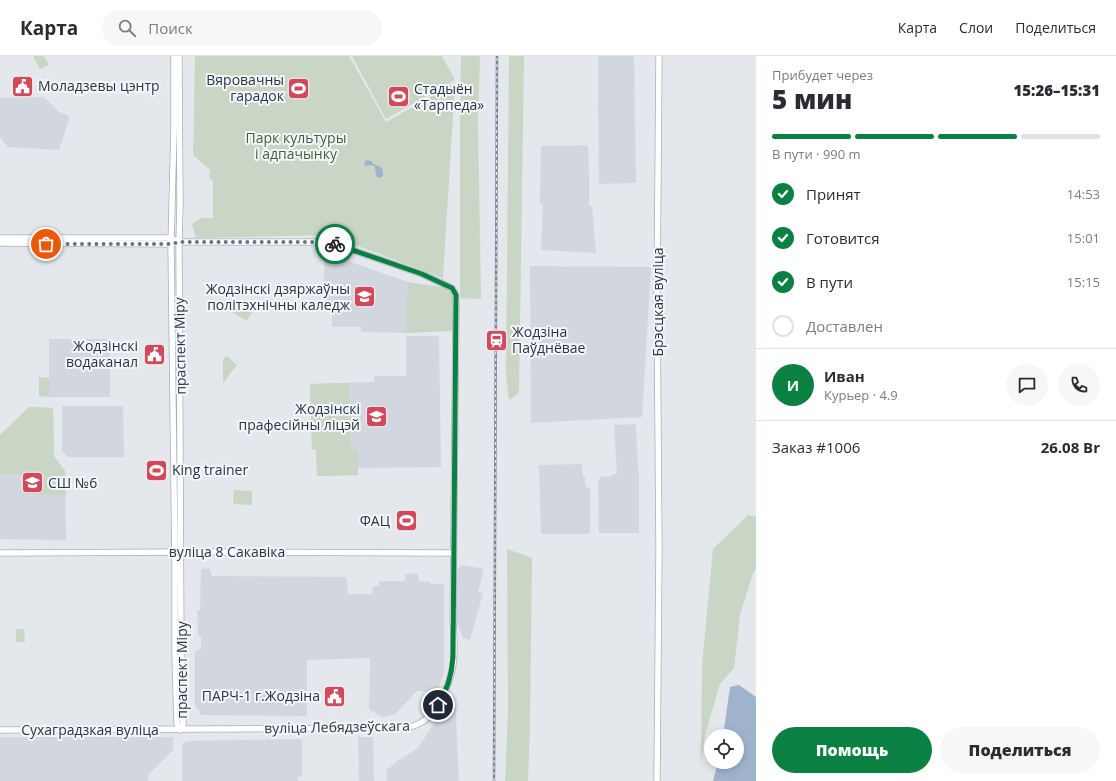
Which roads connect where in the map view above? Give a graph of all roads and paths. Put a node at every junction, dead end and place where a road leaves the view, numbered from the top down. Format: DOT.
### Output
graph roads {
  1 [pos="174,56"];
  2 [pos="179,56"];
  3 [pos="659,56"];
  4 [pos="176,130"];
  5 [pos="0,238"];
  6 [pos="171,241"];
  7 [pos="179,242"];
  8 [pos="0,244"];
  9 [pos="176,366"];
  10 [pos="178,552"];
  11 [pos="454,553"];
  12 [pos="0,554"];
  13 [pos="0,730"];
  14 [pos="180,730"];
  15 [pos="657,781"];
  1 -- 4 [label="main road, праспект Міру"];
  2 -- 4 [label="main road, праспект Міру"];
  3 -- 15 [label="main road, Брэсцкая вуліца"];
  4 -- 6 [label="main road, праспект Міру"];
  4 -- 7 [label="main road, праспект Міру"];
  5 -- 6 [label="main road"];
  6 -- 7 [label="main road, вуліца Лебядзеўскага"];
  6 -- 8 [label="main road"];
  6 -- 9 [label="main road, праспект Міру"];
  7 -- 9 [label="main road, праспект Міру"];
  7 -- 11 [label="main road, вуліца Лебядзеўскага"];
  9 -- 10 [label="main road, праспект Міру"];
  10 -- 11 [label="main road, вуліца 8 Сакавіка"];
  10 -- 12 [label="main road, вуліца 8 Сакавіка"];
  10 -- 14 [label="main road, праспект Міру"];
  11 -- 14 [label="main road, вуліца Лебядзеўскага"];
  13 -- 14 [label="main road, Сухаградзкая вуліца"];
}
